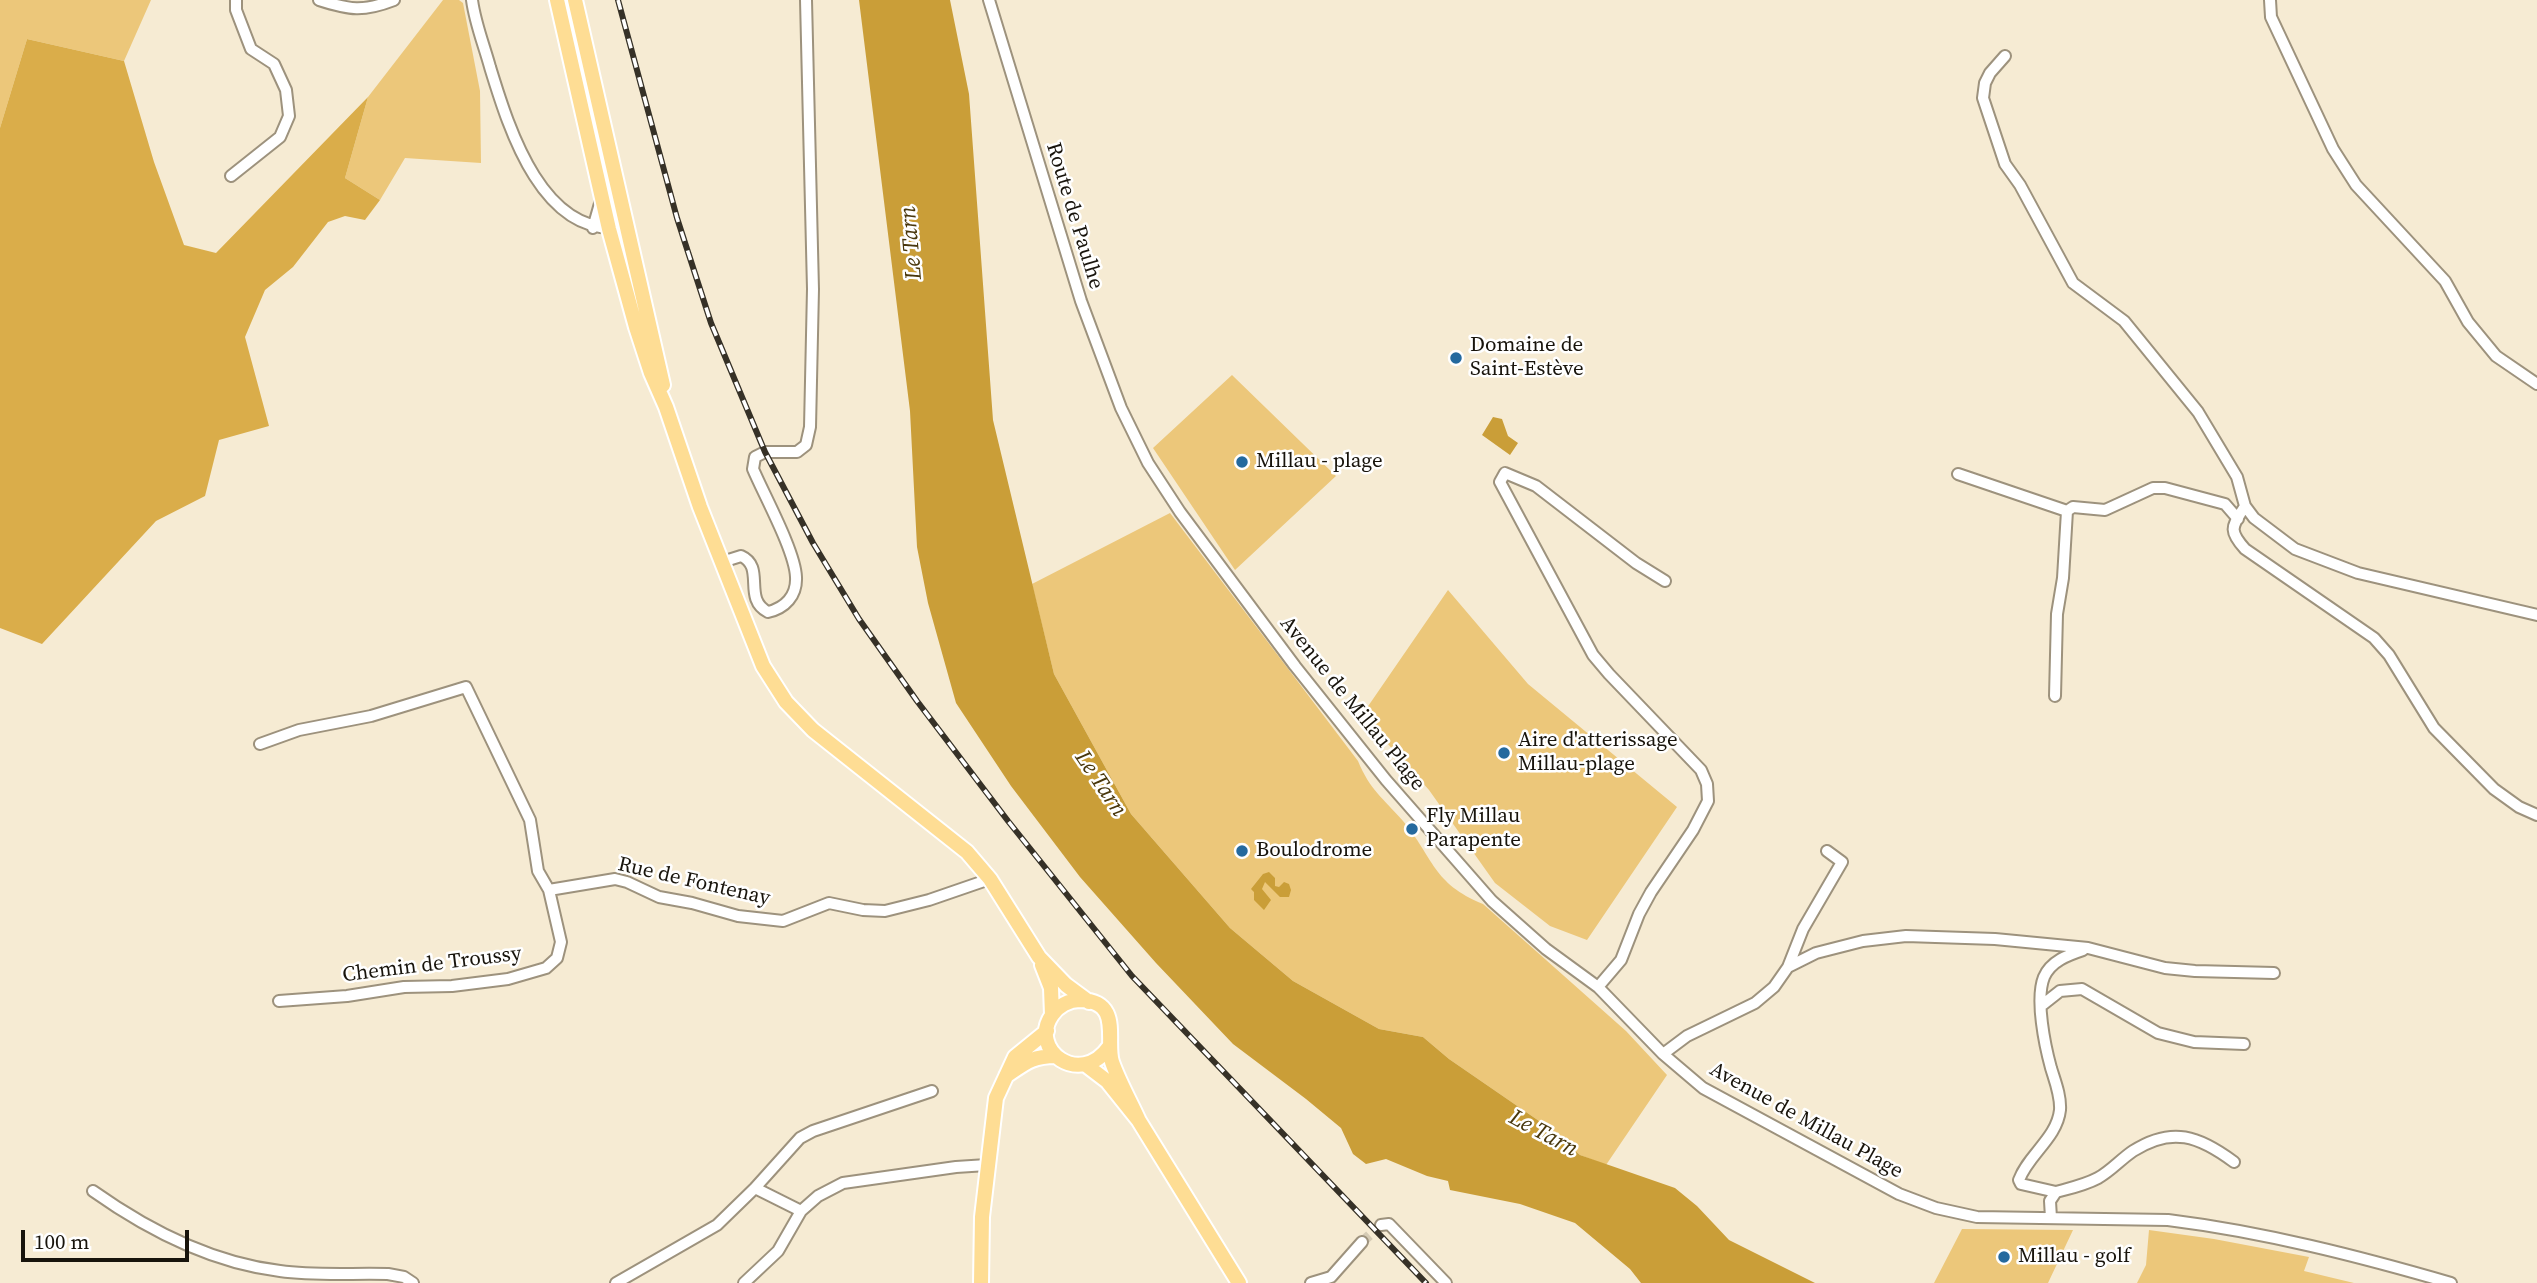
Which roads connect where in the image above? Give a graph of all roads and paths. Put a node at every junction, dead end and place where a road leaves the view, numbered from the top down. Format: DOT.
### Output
graph roads {
  1 [pos="236,0"];
  2 [pos="320,0"];
  3 [pos="394,0"];
  4 [pos="472,0"];
  5 [pos="557,0"];
  6 [pos="575,0"];
  7 [pos="806,0"];
  8 [pos="989,0"];
  9 [pos="2270,0"];
  10 [pos="2005,56"];
  11 [pos="231,176"];
  12 [pos="602,197"];
  13 [pos="627,227"];
  14 [pos="593,228"];
  15 [pos="610,229"];
  16 [pos="2537,384"];
  17 [pos="666,407"];
  18 [pos="1135,439"];
  19 [pos="1958,474"];
  20 [pos="2245,506"];
  21 [pos="2067,512"];
  22 [pos="2238,519"];
  23 [pos="722,562"];
  24 [pos="1665,581"];
  25 [pos="2537,615"];
  26 [pos="2055,696"];
  27 [pos="260,744"];
  28 [pos="2537,815"];
  29 [pos="1827,851"];
  30 [pos="990,879"];
  31 [pos="549,890"];
  32 [pos="2088,948"];
  33 [pos="1039,957"];
  34 [pos="1788,967"];
  35 [pos="2274,973"];
  36 [pos="1598,988"];
  37 [pos="279,1001"];
  38 [pos="1089,1002"];
  39 [pos="2041,1006"];
  40 [pos="1052,1015"];
  41 [pos="1047,1031"];
  42 [pos="2244,1044"];
  43 [pos="1109,1047"];
  44 [pos="1663,1054"];
  45 [pos="1056,1056"];
  46 [pos="1086,1065"];
  47 [pos="1005,1077"];
  48 [pos="932,1091"];
  49 [pos="1139,1121"];
  50 [pos="2234,1162"];
  51 [pos="987,1165"];
  52 [pos="755,1188"];
  53 [pos="93,1191"];
  54 [pos="2056,1192"];
  55 [pos="801,1211"];
  56 [pos="2051,1219"];
  57 [pos="1381,1225"];
  58 [pos="1362,1242"];
  59 [pos="412,1283"];
  60 [pos="616,1283"];
  61 [pos="744,1283"];
  62 [pos="981,1283"];
  63 [pos="1239,1283"];
  64 [pos="1311,1283"];
  65 [pos="1446,1283"];
  66 [pos="2451,1283"];
  1 -- 11 [label="street"];
  2 -- 3 [label="street"];
  4 -- 14 [label="street"];
  5 -- 12 [label="main road"];
  6 -- 13 [label="main road"];
  7 -- 23 [label="street"];
  8 -- 18 [label="street, Route de Paulhe"];
  9 -- 16 [label="street"];
  10 -- 20 [label="street"];
  12 -- 14 [label="street"];
  12 -- 15 [label="main road"];
  13 -- 15 [label="street"];
  13 -- 17 [label="main road"];
  14 -- 15 [label="street"];
  15 -- 17 [label="main road"];
  17 -- 23 [label="main road"];
  18 -- 36 [label="street, Avenue de Millau Plage"];
  19 -- 21 [label="street"];
  20 -- 22 [label="street"];
  20 -- 25 [label="street"];
  21 -- 22 [label="street"];
  21 -- 26 [label="street"];
  22 -- 28 [label="street"];
  23 -- 30 [label="main road"];
  24 -- 36 [label="street"];
  27 -- 31 [label="street, Chemin de Troussy"];
  29 -- 34 [label="street"];
  30 -- 31 [label="street, Rue de Fontenay"];
  30 -- 33 [label="main road"];
  31 -- 37 [label="street, Chemin de Troussy"];
  32 -- 34 [label="street"];
  32 -- 35 [label="street"];
  32 -- 39 [label="street"];
  33 -- 38 [label="main road"];
  33 -- 40 [label="main road"];
  34 -- 44 [label="street"];
  36 -- 44 [label="street, Avenue de Millau Plage"];
  38 -- 40 [label="main road"];
  38 -- 43 [label="main road"];
  39 -- 42 [label="street"];
  39 -- 54 [label="street"];
  40 -- 41 [label="main road"];
  41 -- 45 [label="main road"];
  41 -- 47 [label="main road"];
  43 -- 46 [label="main road"];
  43 -- 49 [label="main road"];
  44 -- 56 [label="street, Avenue de Millau Plage"];
  45 -- 46 [label="main road"];
  45 -- 47 [label="main road"];
  46 -- 49 [label="main road"];
  47 -- 51 [label="main road"];
  48 -- 52 [label="street"];
  49 -- 63 [label="main road"];
  50 -- 54 [label="street"];
  51 -- 55 [label="street"];
  51 -- 62 [label="main road"];
  52 -- 55 [label="street"];
  52 -- 60 [label="street"];
  53 -- 59 [label="street"];
  54 -- 56 [label="street"];
  55 -- 61 [label="street"];
  56 -- 66 [label="street, Avenue de Millau Plage"];
  57 -- 65 [label="street"];
  58 -- 64 [label="street"];
}
